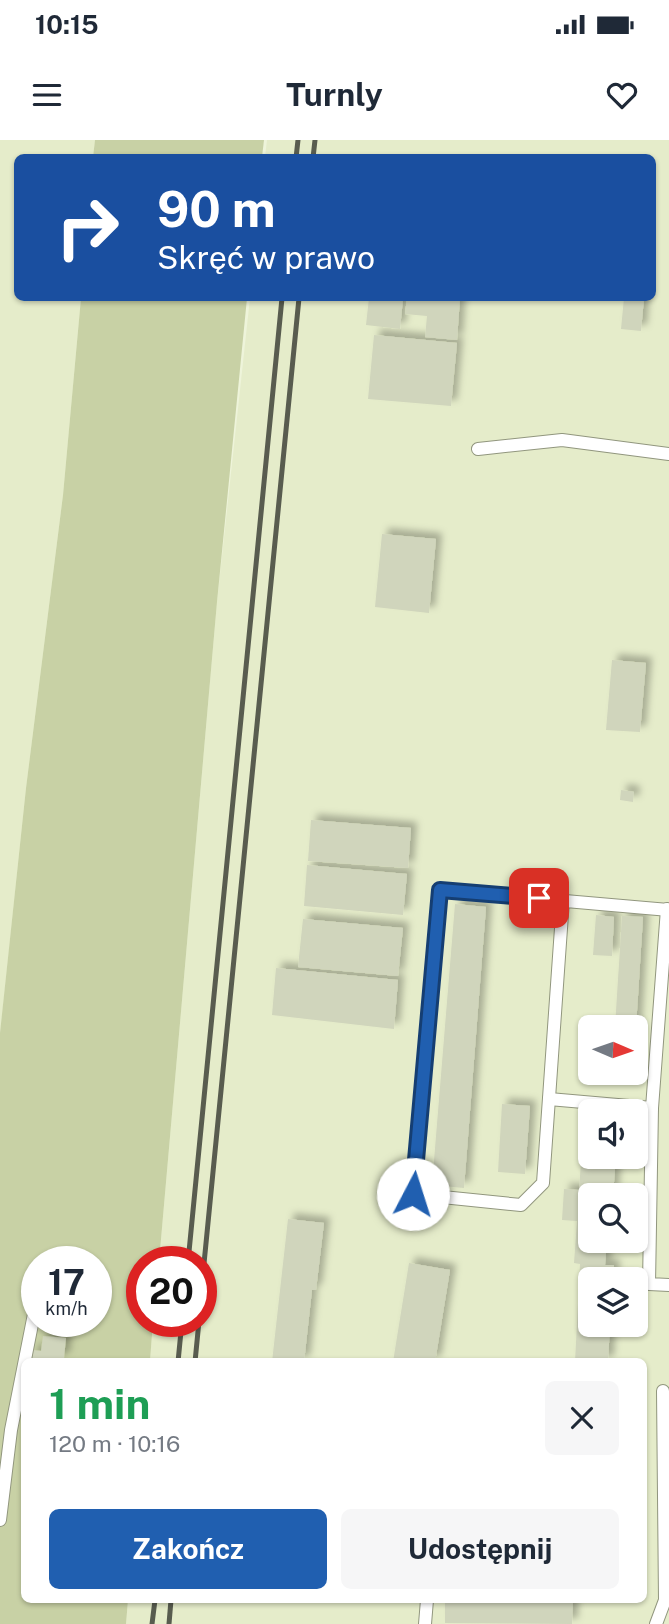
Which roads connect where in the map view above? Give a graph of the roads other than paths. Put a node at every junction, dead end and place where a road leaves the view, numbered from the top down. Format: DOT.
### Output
graph roads {
  1 [pos="478,449"];
  2 [pos="669,454"];
  3 [pos="563,900"];
  4 [pos="668,909"];
  5 [pos="549,1099"];
  6 [pos="652,1108"];
  7 [pos="669,1285"];
  8 [pos="29,1337"];
  9 [pos="25,1358"];
  10 [pos="21,1380"];
  11 [pos="663,1391"];
  12 [pos="0,1520"];
  13 [pos="667,1567"];
  14 [pos="427,1603"];
  15 [pos="425,1624"];
  16 [pos="656,1624"];
  1 -- 2 [label="lane"];
  3 -- 4 [label="lane"];
  3 -- 5 [label="lane"];
  3 -- 5 [label="lane"];
  4 -- 6 [label="lane"];
  5 -- 6 [label="lane"];
  6 -- 7 [label="lane"];
  8 -- 9 [label="lane"];
  10 -- 12 [label="lane"];
  11 -- 13 [label="lane"];
  13 -- 16 [label="lane"];
  14 -- 15 [label="lane"];
}
